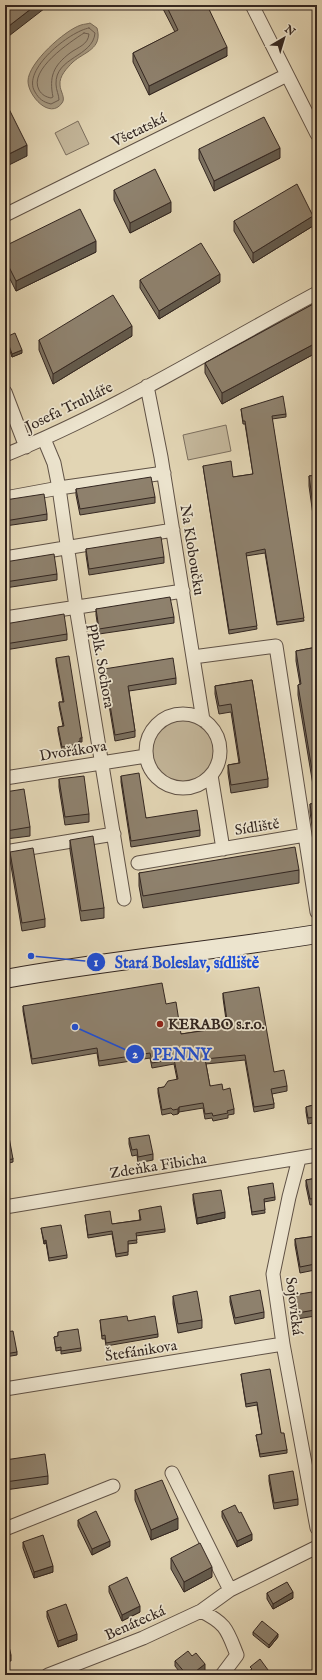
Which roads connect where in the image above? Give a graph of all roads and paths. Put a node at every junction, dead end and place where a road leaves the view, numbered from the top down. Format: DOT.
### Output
graph roads {
  1 [pos="252,5"];
  2 [pos="287,74"];
  3 [pos="317,134"];
  4 [pos="5,215"];
  5 [pos="317,293"];
  6 [pos="147,386"];
  7 [pos="5,392"];
  8 [pos="44,439"];
  9 [pos="26,446"];
  10 [pos="5,455"];
  11 [pos="164,473"];
  12 [pos="59,488"];
  13 [pos="5,498"];
  14 [pos="173,530"];
  15 [pos="68,548"];
  16 [pos="5,558"];
  17 [pos="183,591"];
  18 [pos="76,607"];
  19 [pos="5,618"];
  20 [pos="193,657"];
  21 [pos="203,720"];
  22 [pos="146,756"];
  23 [pos="102,762"];
  24 [pos="211,775"];
  25 [pos="5,778"];
  26 [pos="114,834"];
  27 [pos="305,835"];
  28 [pos="223,849"];
  29 [pos="5,852"];
  30 [pos="138,862"];
  31 [pos="124,900"];
  32 [pos="317,912"];
  33 [pos="317,934"];
  34 [pos="5,979"];
  35 [pos="317,1155"];
  36 [pos="299,1159"];
  37 [pos="5,1207"];
  38 [pos="283,1344"];
  39 [pos="5,1389"];
  40 [pos="172,1473"];
  41 [pos="113,1486"];
  42 [pos="317,1528"];
  43 [pos="5,1529"];
  44 [pos="317,1547"];
  45 [pos="230,1590"];
  46 [pos="201,1611"];
  47 [pos="48,1675"];
  48 [pos="222,1675"];
  1 -- 2 [label="street"];
  2 -- 3 [label="street"];
  2 -- 4 [label="street, Všetatská"];
  5 -- 6 [label="street, Josefa Truhláře"];
  6 -- 8 [label="street, Josefa Truhláře"];
  6 -- 11 [label="street, Na Kloboučku"];
  7 -- 9 [label="street"];
  8 -- 9 [label="street, Josefa Truhláře"];
  8 -- 12 [label="street, pplk. Sochora"];
  9 -- 10 [label="street, Josefa Truhláře"];
  11 -- 12 [label="street"];
  11 -- 14 [label="street, Na Kloboučku"];
  12 -- 13 [label="street"];
  12 -- 15 [label="street, pplk. Sochora"];
  14 -- 15 [label="street"];
  14 -- 17 [label="street, Na Kloboučku"];
  15 -- 16 [label="street"];
  15 -- 18 [label="street, pplk. Sochora"];
  17 -- 18 [label="street"];
  17 -- 20 [label="street, Na Kloboučku"];
  18 -- 19 [label="street"];
  18 -- 23 [label="street, pplk. Sochora"];
  20 -- 21 [label="street, Na Kloboučku"];
  20 -- 27 [label="street"];
  21 -- 22 [label="street"];
  21 -- 24 [label="street"];
  22 -- 23 [label="street, Dvořákova"];
  22 -- 24 [label="street"];
  23 -- 25 [label="street, Dvořákova"];
  23 -- 26 [label="street, pplk. Sochora"];
  24 -- 28 [label="street"];
  26 -- 29 [label="street"];
  26 -- 31 [label="street, pplk. Sochora"];
  27 -- 28 [label="street, Sídliště"];
  27 -- 32 [label="street"];
  28 -- 30 [label="street, Sídliště"];
  33 -- 34 [label="main road"];
  35 -- 36 [label="street, Zdeňka Fibicha"];
  36 -- 37 [label="street, Zdeňka Fibicha"];
  36 -- 38 [label="street, Sojovická"];
  38 -- 39 [label="street, Štefánikova"];
  38 -- 42 [label="street, Sojovická"];
  40 -- 45 [label="street"];
  41 -- 43 [label="street"];
  44 -- 45 [label="street, Benátecká"];
  45 -- 46 [label="street, Benátecká"];
  46 -- 47 [label="street, Benátecká"];
  46 -- 48 [label="street"];
}
